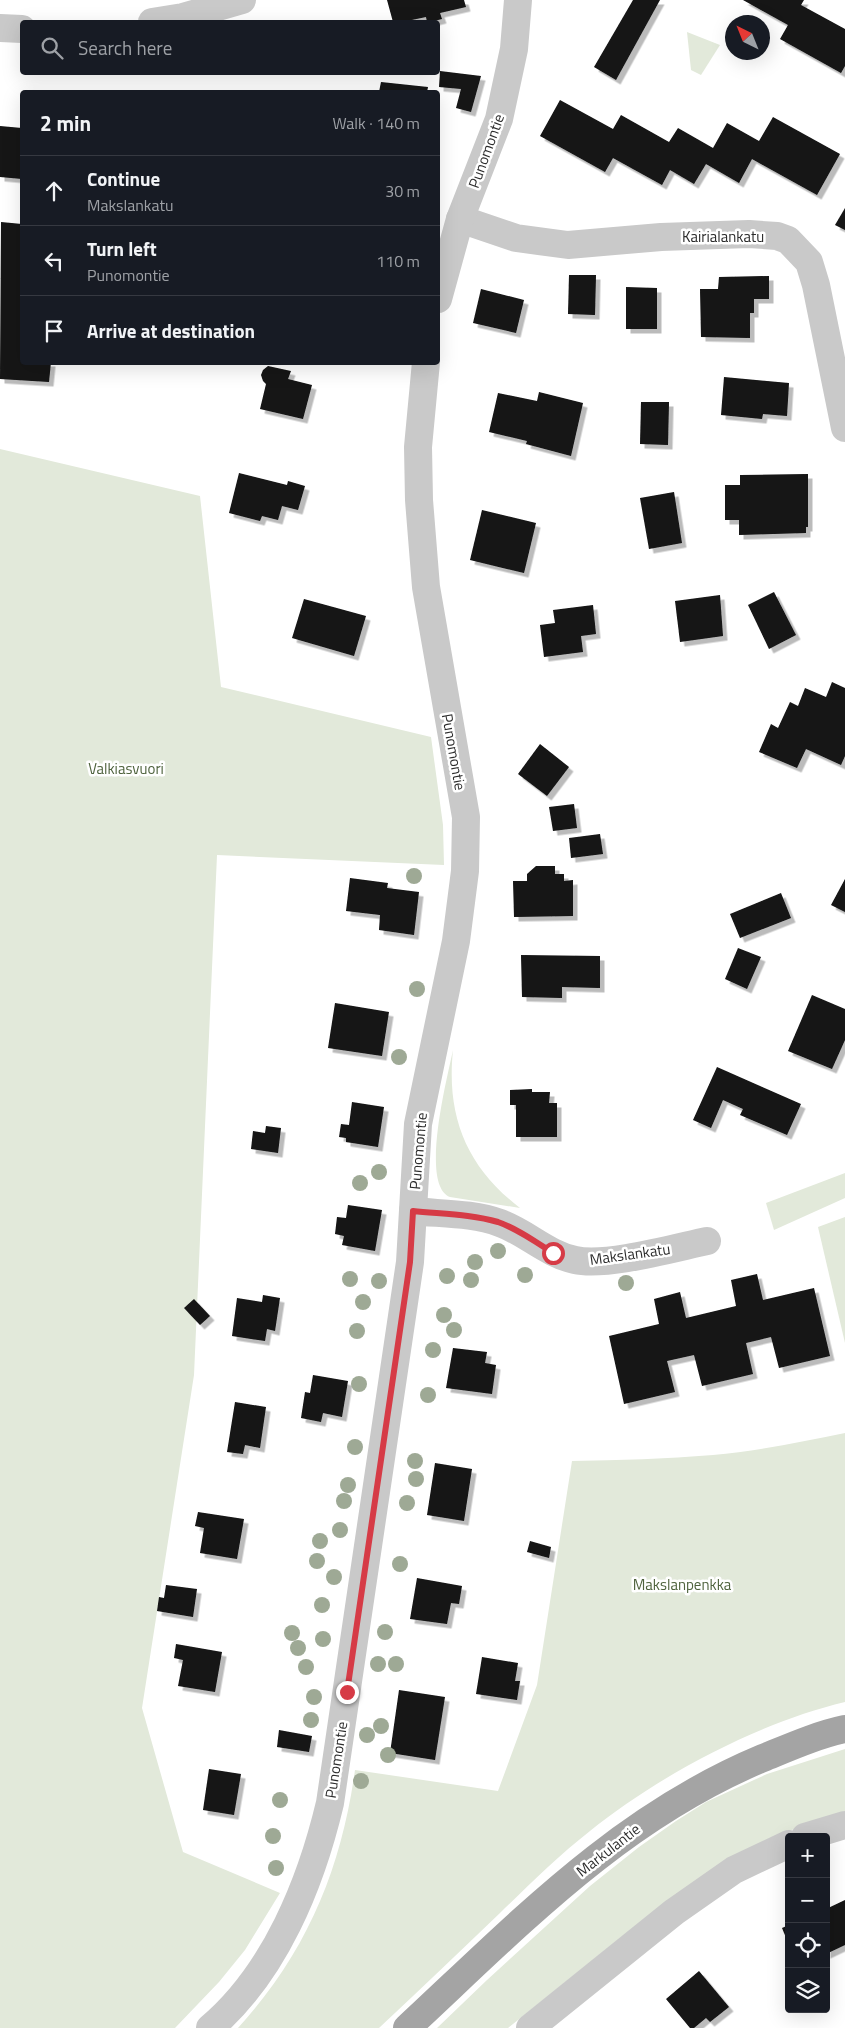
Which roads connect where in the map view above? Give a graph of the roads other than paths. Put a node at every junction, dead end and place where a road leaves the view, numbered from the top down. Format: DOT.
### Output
graph roads {
  1 [pos="242,0"];
  2 [pos="518,0"];
  3 [pos="164,20"];
  4 [pos="0,28"];
  5 [pos="20,29"];
  6 [pos="460,219"];
  7 [pos="440,292"];
  8 [pos="426,365"];
  9 [pos="845,428"];
  10 [pos="413,1211"];
  11 [pos="707,1241"];
  12 [pos="845,1729"];
  13 [pos="845,1825"];
  14 [pos="818,1833"];
  15 [pos="785,1846"];
  16 [pos="210,2028"];
  17 [pos="407,2028"];
  18 [pos="530,2028"];
  1 -- 3 [label="street"];
  2 -- 6 [label="street, Punomontie"];
  4 -- 5 [label="street"];
  6 -- 7 [label="street, Punomontie"];
  6 -- 9 [label="street, Kairialankatu"];
  8 -- 10 [label="street, Punomontie"];
  10 -- 11 [label="street, Makslankatu"];
  10 -- 16 [label="street, Punomontie"];
  12 -- 17 [label="main road, Markulantie"];
  13 -- 14 [label="street"];
  15 -- 18 [label="street"];
}
